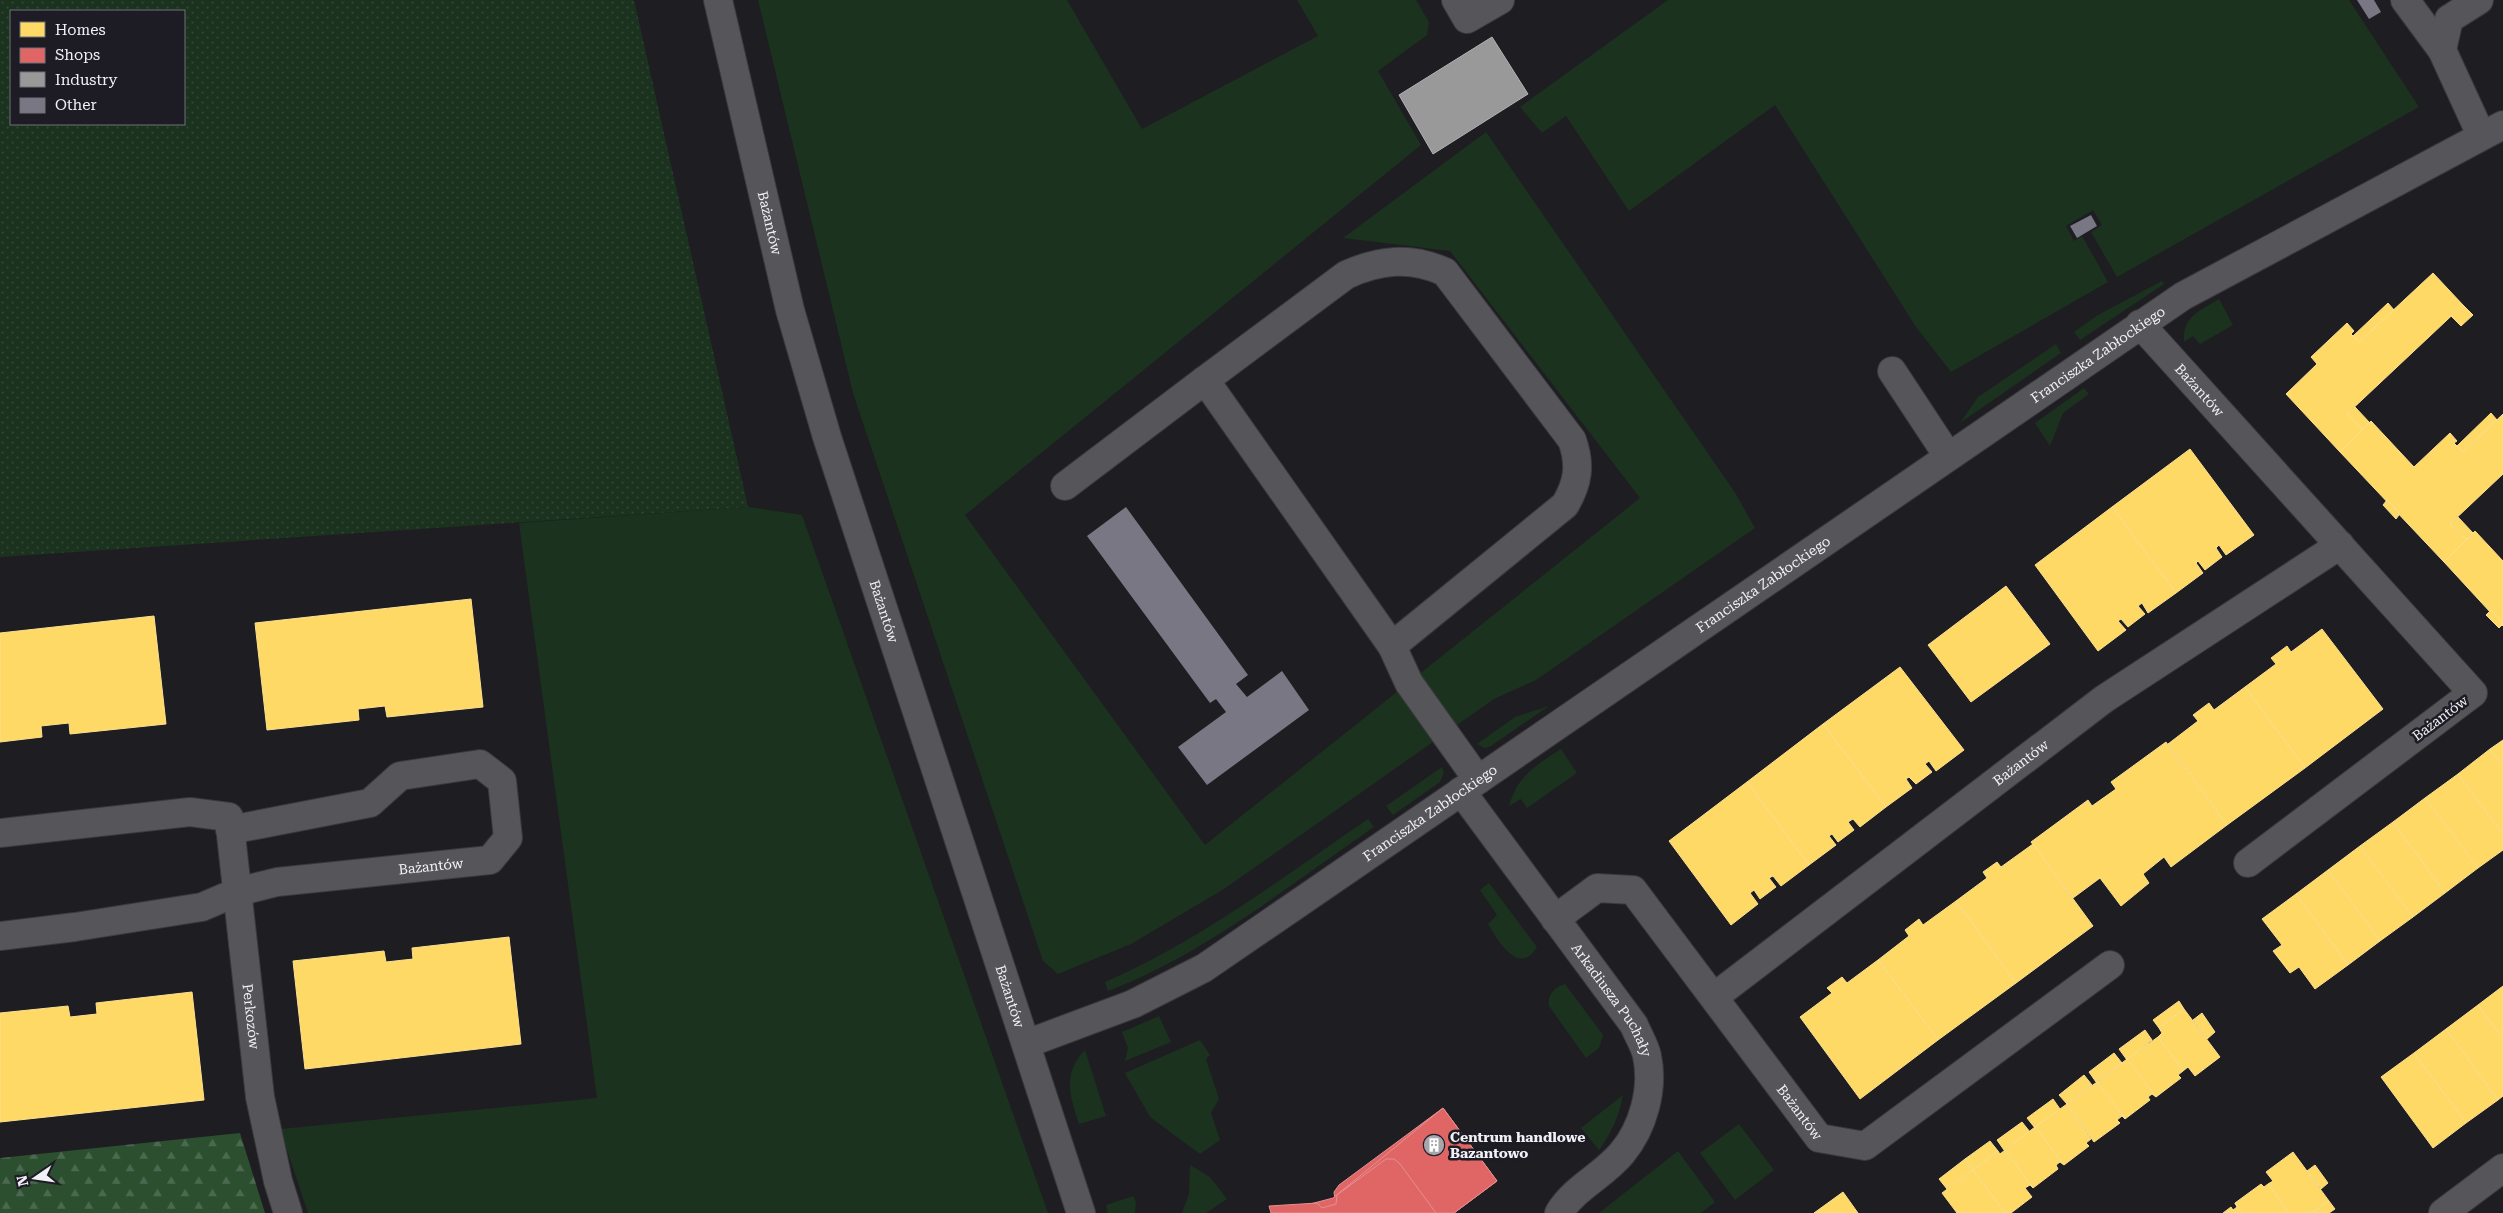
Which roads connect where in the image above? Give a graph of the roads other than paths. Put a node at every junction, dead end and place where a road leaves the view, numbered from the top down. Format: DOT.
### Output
graph roads {
  1 [pos="718,0"];
  2 [pos="1456,0"];
  3 [pos="1500,0"];
  4 [pos="2405,0"];
  5 [pos="2479,0"];
  6 [pos="2442,50"];
  7 [pos="2492,130"];
  8 [pos="2140,324"];
  9 [pos="1892,371"];
  10 [pos="1205,380"];
  11 [pos="1948,456"];
  12 [pos="1065,486"];
  13 [pos="2340,545"];
  14 [pos="1392,646"];
  15 [pos="1470,785"];
  16 [pos="230,823"];
  17 [pos="0,833"];
  18 [pos="2248,863"];
  19 [pos="237,892"];
  20 [pos="1555,919"];
  21 [pos="0,936"];
  22 [pos="2110,965"];
  23 [pos="1714,997"];
  24 [pos="1026,1044"];
  25 [pos="2503,1168"];
  26 [pos="288,1213"];
  27 [pos="1081,1213"];
  28 [pos="1559,1213"];
  29 [pos="2443,1213"];
  1 -- 24 [label="street, Bażantów"];
  2 -- 3 [label="street"];
  4 -- 6 [label="street"];
  5 -- 6 [label="street"];
  6 -- 7 [label="street"];
  7 -- 8 [label="street, Franciszka Zabłockiego"];
  8 -- 11 [label="street, Franciszka Zabłockiego"];
  8 -- 13 [label="street, Bażantów"];
  9 -- 11 [label="street"];
  10 -- 12 [label="street"];
  10 -- 14 [label="street, Arkadiusza Puchały"];
  10 -- 14 [label="street"];
  11 -- 15 [label="street, Franciszka Zabłockiego"];
  13 -- 18 [label="street, Bażantów"];
  13 -- 23 [label="street, Bażantów"];
  14 -- 15 [label="street, Arkadiusza Puchały"];
  15 -- 20 [label="street, Arkadiusza Puchały"];
  15 -- 24 [label="street, Franciszka Zabłockiego"];
  16 -- 17 [label="street, Bażantów"];
  16 -- 19 [label="street, Perkozów"];
  16 -- 19 [label="street, Bażantów"];
  19 -- 21 [label="street, Bażantów"];
  19 -- 26 [label="street, Perkozów"];
  20 -- 23 [label="street, Bażantów"];
  20 -- 28 [label="street, Arkadiusza Puchały"];
  22 -- 23 [label="street, Bażantów"];
  24 -- 27 [label="street, Bażantów"];
  25 -- 29 [label="street"];
}
